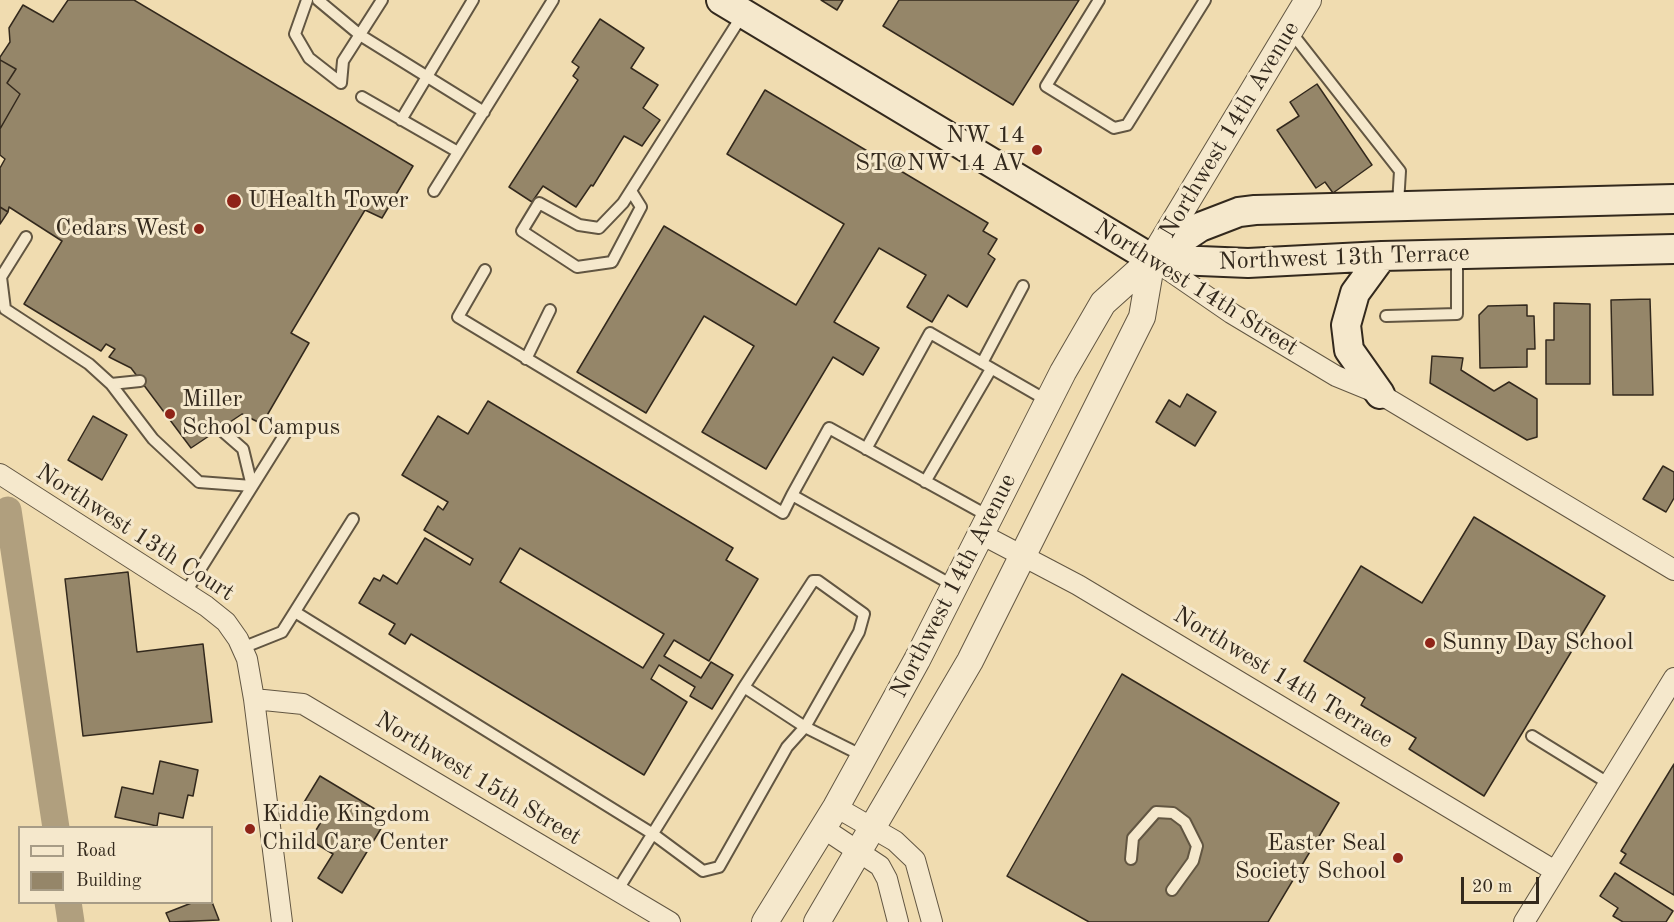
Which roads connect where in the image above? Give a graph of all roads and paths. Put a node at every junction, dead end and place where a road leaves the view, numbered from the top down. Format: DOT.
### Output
graph roads {
  1 [pos="307,0"];
  2 [pos="318,0"];
  3 [pos="382,0"];
  4 [pos="472,0"];
  5 [pos="553,0"];
  6 [pos="1099,0"];
  7 [pos="1205,0"];
  8 [pos="1308,0"];
  9 [pos="732,7"];
  10 [pos="1291,32"];
  11 [pos="360,35"];
  12 [pos="427,77"];
  13 [pos="362,97"];
  14 [pos="484,112"];
  15 [pos="401,120"];
  16 [pos="458,152"];
  17 [pos="631,190"];
  18 [pos="434,191"];
  19 [pos="1674,200"];
  20 [pos="1398,205"];
  21 [pos="26,237"];
  22 [pos="1674,249"];
  23 [pos="1457,254"];
  24 [pos="1382,256"];
  25 [pos="1152,259"];
  26 [pos="485,270"];
  27 [pos="1023,286"];
  28 [pos="550,310"];
  29 [pos="1386,316"];
  30 [pos="526,359"];
  31 [pos="987,366"];
  32 [pos="140,381"];
  33 [pos="111,384"];
  34 [pos="1380,394"];
  35 [pos="1048,401"];
  36 [pos="220,429"];
  37 [pos="285,434"];
  38 [pos="866,449"];
  39 [pos="0,474"];
  40 [pos="926,482"];
  41 [pos="252,486"];
  42 [pos="792,495"];
  43 [pos="353,519"];
  44 [pos="985,526"];
  45 [pos="1021,555"];
  46 [pos="1674,570"];
  47 [pos="954,586"];
  48 [pos="186,592"];
  49 [pos="295,612"];
  50 [pos="242,648"];
  51 [pos="1674,678"];
  52 [pos="744,687"];
  53 [pos="254,699"];
  54 [pos="805,727"];
  55 [pos="1532,736"];
  56 [pos="864,756"];
  57 [pos="1608,783"];
  58 [pos="830,817"];
  59 [pos="874,829"];
  60 [pos="652,834"];
  61 [pos="860,852"];
  62 [pos="1131,859"];
  63 [pos="1556,872"];
  64 [pos="1172,890"];
  65 [pos="617,891"];
  66 [pos="282,922"];
  67 [pos="670,922"];
  68 [pos="765,922"];
  69 [pos="817,922"];
  70 [pos="898,922"];
  71 [pos="932,922"];
  72 [pos="1524,922"];
  1 -- 11 [label="lane"];
  2 -- 11 [label="lane"];
  3 -- 11 [label="lane"];
  4 -- 12 [label="lane"];
  5 -- 14 [label="lane"];
  6 -- 7 [label="lane"];
  8 -- 10 [label="street, Northwest 14th Avenue"];
  9 -- 17 [label="lane"];
  9 -- 25 [label="main road, Northwest 14th Street"];
  10 -- 20 [label="lane"];
  10 -- 25 [label="street, Northwest 14th Avenue"];
  11 -- 12 [label="lane"];
  12 -- 14 [label="lane"];
  12 -- 15 [label="lane"];
  13 -- 15 [label="lane"];
  14 -- 16 [label="lane"];
  15 -- 16 [label="lane"];
  16 -- 18 [label="lane"];
  17 -- 17 [label="lane"];
  19 -- 20 [label="main road, Northwest 13th Terrace"];
  20 -- 25 [label="main road, Northwest 13th Terrace"];
  21 -- 33 [label="lane"];
  22 -- 23 [label="main road, Northwest 13th Terrace"];
  23 -- 24 [label="main road, Northwest 13th Terrace"];
  23 -- 29 [label="lane"];
  24 -- 25 [label="main road, Northwest 13th Terrace"];
  24 -- 34 [label="main road"];
  25 -- 34 [label="street, Northwest 14th Street"];
  25 -- 35 [label="street, Northwest 14th Avenue"];
  25 -- 45 [label="street, Northwest 14th Avenue"];
  26 -- 30 [label="lane"];
  27 -- 31 [label="lane"];
  28 -- 30 [label="lane"];
  30 -- 42 [label="lane"];
  31 -- 35 [label="lane"];
  31 -- 38 [label="lane"];
  31 -- 40 [label="lane"];
  32 -- 33 [label="lane"];
  33 -- 41 [label="lane"];
  34 -- 46 [label="street, Northwest 14th Street"];
  35 -- 44 [label="street, Northwest 14th Avenue"];
  36 -- 41 [label="lane"];
  37 -- 41 [label="lane"];
  38 -- 40 [label="lane"];
  38 -- 42 [label="lane"];
  39 -- 48 [label="street, Northwest 13th Court"];
  40 -- 44 [label="lane"];
  41 -- 48 [label="lane"];
  42 -- 47 [label="lane"];
  43 -- 49 [label="lane"];
  44 -- 45 [label="street, Northwest 14th Terrace"];
  44 -- 47 [label="street, Northwest 14th Avenue"];
  45 -- 59 [label="street, Northwest 14th Avenue"];
  45 -- 63 [label="street, Northwest 14th Terrace"];
  47 -- 56 [label="street, Northwest 14th Avenue"];
  48 -- 50 [label="street, Northwest 13th Court"];
  49 -- 50 [label="lane"];
  49 -- 60 [label="lane"];
  50 -- 53 [label="street, Northwest 13th Court"];
  51 -- 57 [label="street"];
  52 -- 54 [label="lane"];
  52 -- 54 [label="lane"];
  52 -- 60 [label="lane"];
  53 -- 65 [label="street, Northwest 15th Street"];
  53 -- 66 [label="street, Northwest 13th Court"];
  54 -- 56 [label="lane"];
  54 -- 60 [label="lane"];
  55 -- 57 [label="lane"];
  56 -- 58 [label="street, Northwest 14th Avenue"];
  57 -- 63 [label="street"];
  58 -- 59 [label="street"];
  58 -- 61 [label="street"];
  58 -- 68 [label="street, Northwest 14th Avenue"];
  59 -- 61 [label="street, Northwest 14th Avenue"];
  59 -- 71 [label="street"];
  60 -- 65 [label="lane"];
  61 -- 69 [label="street, Northwest 14th Avenue"];
  61 -- 70 [label="street"];
  62 -- 64 [label="lane"];
  63 -- 72 [label="street"];
  65 -- 67 [label="street, Northwest 15th Street"];
}
